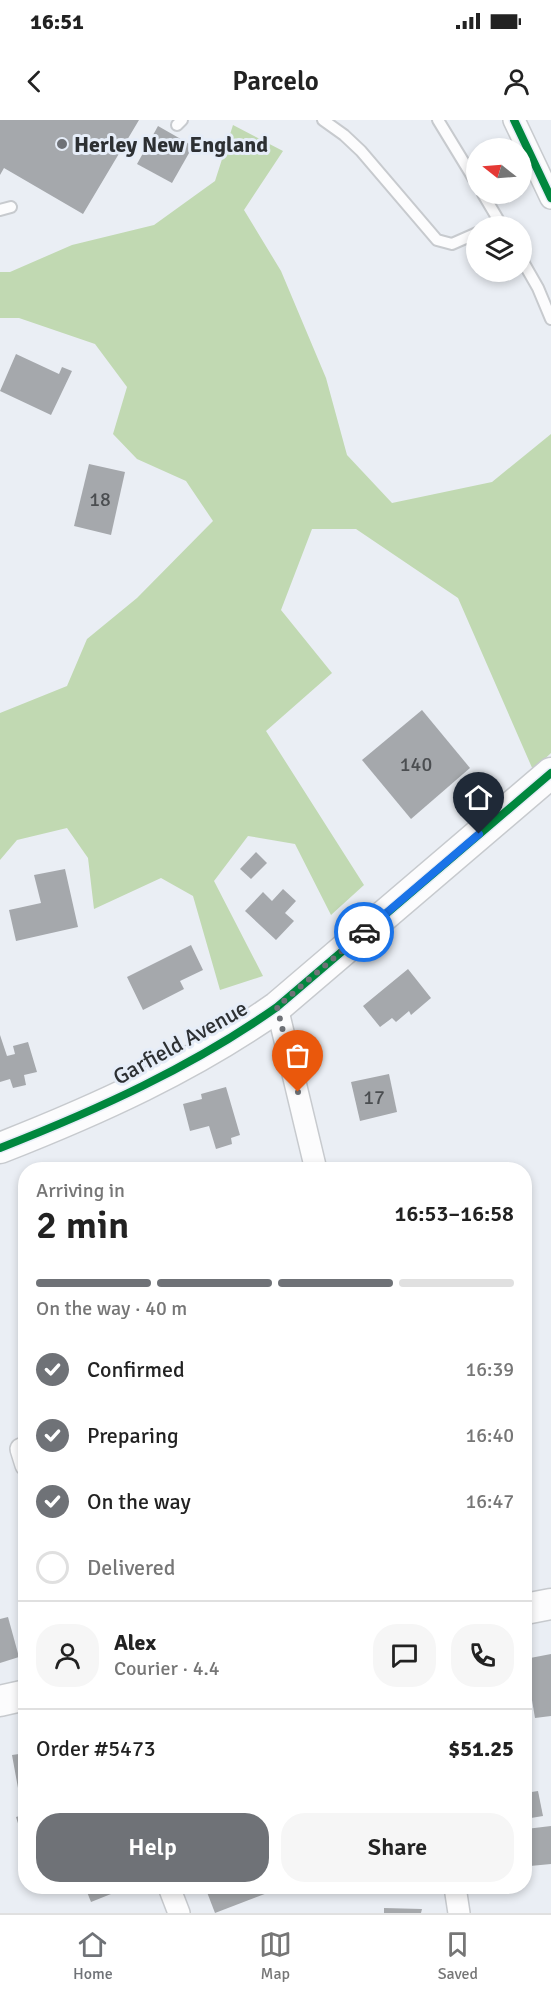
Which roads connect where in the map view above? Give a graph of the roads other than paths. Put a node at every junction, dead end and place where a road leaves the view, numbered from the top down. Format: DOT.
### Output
graph roads {
  1 [pos="323,120"];
  2 [pos="438,120"];
  3 [pos="514,120"];
  4 [pos="466,166"];
  5 [pos="551,198"];
  6 [pos="466,238"];
  7 [pos="532,278"];
  8 [pos="551,319"];
  9 [pos="551,773"];
  10 [pos="277,1007"];
  11 [pos="0,1148"];
  12 [pos="314,1162"];
  13 [pos="551,1604"];
  14 [pos="532,1608"];
  15 [pos="18,1697"];
  16 [pos="0,1701"];
  17 [pos="172,1894"];
  18 [pos="456,1894"];
  19 [pos="179,1913"];
  20 [pos="459,1913"];
  1 -- 6 [label="lane"];
  2 -- 4 [label="lane"];
  3 -- 5 [label="street"];
  7 -- 8 [label="lane"];
  9 -- 10 [label="street, Garfield Avenue"];
  10 -- 11 [label="street, Garfield Avenue"];
  10 -- 12 [label="street"];
  13 -- 14 [label="street"];
  15 -- 16 [label="street"];
  17 -- 19 [label="street"];
  18 -- 20 [label="street"];
}
